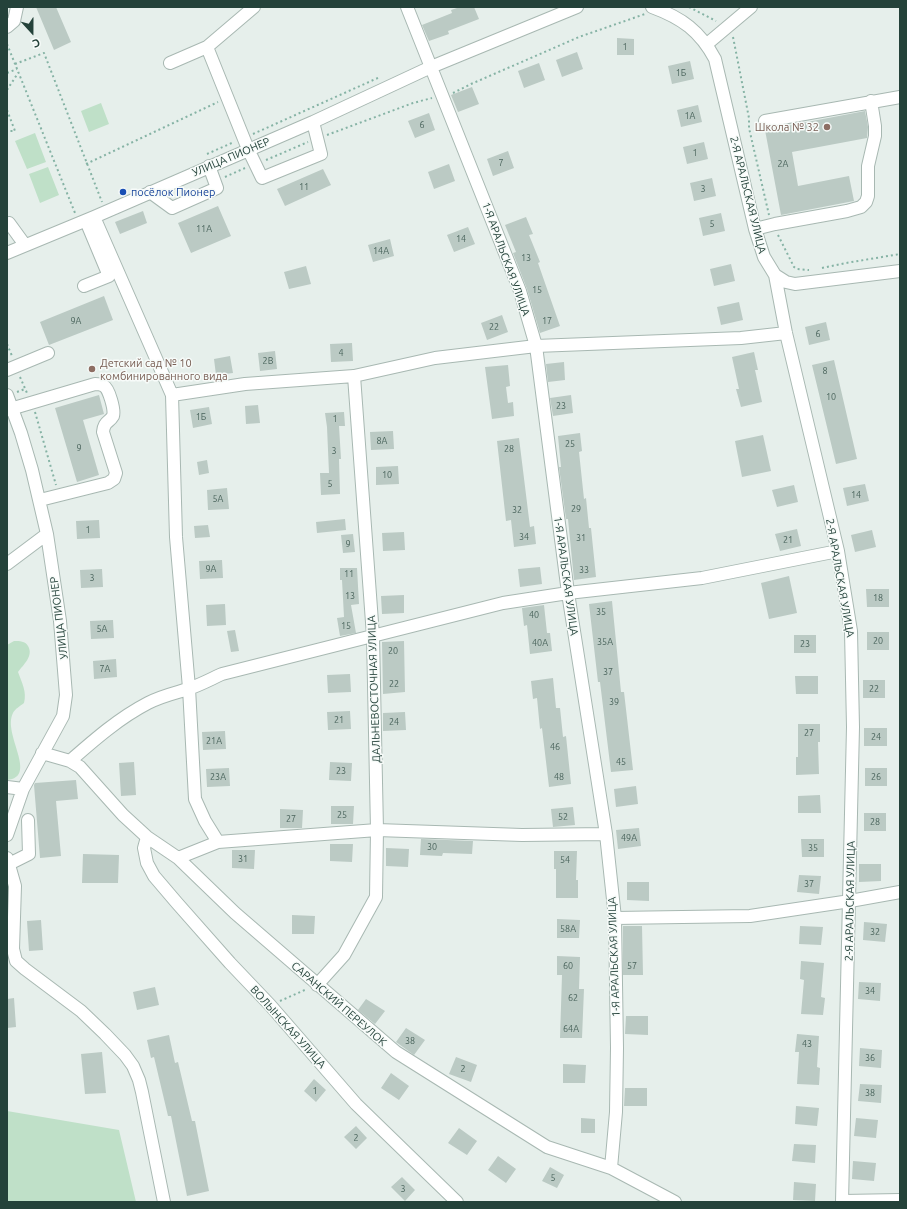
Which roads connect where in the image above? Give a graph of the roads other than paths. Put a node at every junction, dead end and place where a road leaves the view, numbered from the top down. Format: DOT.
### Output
graph roads {
  1 [pos="17,7"];
  2 [pos="254,7"];
  3 [pos="408,7"];
  4 [pos="578,7"];
  5 [pos="652,7"];
  6 [pos="751,7"];
  7 [pos="675,11"];
  8 [pos="11,24"];
  9 [pos="707,44"];
  10 [pos="207,47"];
  11 [pos="170,63"];
  12 [pos="431,67"];
  13 [pos="900,97"];
  14 [pos="872,101"];
  15 [pos="765,121"];
  16 [pos="313,122"];
  17 [pos="246,143"];
  18 [pos="209,166"];
  19 [pos="150,192"];
  20 [pos="90,219"];
  21 [pos="9,223"];
  22 [pos="755,229"];
  23 [pos="25,245"];
  24 [pos="7,253"];
  25 [pos="900,271"];
  26 [pos="775,275"];
  27 [pos="84,286"];
  28 [pos="786,333"];
  29 [pos="536,346"];
  30 [pos="48,353"];
  31 [pos="11,368"];
  32 [pos="354,376"];
  33 [pos="11,393"];
  34 [pos="172,395"];
  35 [pos="10,409"];
  36 [pos="40,500"];
  37 [pos="47,534"];
  38 [pos="838,551"];
  39 [pos="7,564"];
  40 [pos="568,593"];
  41 [pos="373,636"];
  42 [pos="189,688"];
  43 [pos="42,753"];
  44 [pos="70,761"];
  45 [pos="7,787"];
  46 [pos="23,789"];
  47 [pos="28,820"];
  48 [pos="377,830"];
  49 [pos="606,834"];
  50 [pos="7,835"];
  51 [pos="147,837"];
  52 [pos="218,842"];
  53 [pos="178,858"];
  54 [pos="8,861"];
  55 [pos="900,892"];
  56 [pos="850,901"];
  57 [pos="615,918"];
  58 [pos="317,985"];
  59 [pos="611,1168"];
  60 [pos="900,1200"];
  61 [pos="843,1201"];
  62 [pos="164,1202"];
  63 [pos="457,1202"];
  64 [pos="675,1202"];
  1 -- 8 [label="street"];
  2 -- 10 [label="street"];
  3 -- 12 [label="street, 1-Я АРАЛЬСКАЯ УЛИЦА"];
  4 -- 12 [label="street, УЛИЦА ПИОНЕР"];
  5 -- 7 [label="street, 2-Я АРАЛЬСКАЯ УЛИЦА"];
  6 -- 9 [label="street"];
  7 -- 9 [label="street, 2-Я АРАЛЬСКАЯ УЛИЦА"];
  9 -- 22 [label="street, 2-Я АРАЛЬСКАЯ УЛИЦА"];
  10 -- 11 [label="street"];
  10 -- 17 [label="street"];
  12 -- 16 [label="street, УЛИЦА ПИОНЕР"];
  12 -- 29 [label="street, 1-Я АРАЛЬСКАЯ УЛИЦА"];
  13 -- 14 [label="street"];
  14 -- 15 [label="street"];
  14 -- 22 [label="street"];
  16 -- 17 [label="street, УЛИЦА ПИОНЕР"];
  16 -- 17 [label="street"];
  17 -- 18 [label="street, УЛИЦА ПИОНЕР"];
  18 -- 19 [label="street, УЛИЦА ПИОНЕР"];
  18 -- 19 [label="street"];
  19 -- 20 [label="street, УЛИЦА ПИОНЕР"];
  20 -- 23 [label="street, УЛИЦА ПИОНЕР"];
  20 -- 27 [label="street"];
  20 -- 34 [label="street"];
  21 -- 23 [label="street"];
  22 -- 26 [label="street, 2-Я АРАЛЬСКАЯ УЛИЦА"];
  23 -- 24 [label="street, УЛИЦА ПИОНЕР"];
  25 -- 26 [label="street"];
  26 -- 28 [label="street, 2-Я АРАЛЬСКАЯ УЛИЦА"];
  28 -- 29 [label="street"];
  28 -- 38 [label="street, 2-Я АРАЛЬСКАЯ УЛИЦА"];
  29 -- 32 [label="street"];
  29 -- 40 [label="street, 1-Я АРАЛЬСКАЯ УЛИЦА"];
  30 -- 31 [label="street"];
  32 -- 34 [label="street"];
  32 -- 41 [label="street, ДАЛЬНЕВОСТОЧНАЯ УЛИЦА"];
  33 -- 35 [label="street, УЛИЦА ПИОНЕР"];
  34 -- 42 [label="street"];
  35 -- 36 [label="street, УЛИЦА ПИОНЕР"];
  35 -- 36 [label="street"];
  36 -- 37 [label="street, УЛИЦА ПИОНЕР"];
  37 -- 39 [label="street"];
  37 -- 43 [label="street, УЛИЦА ПИОНЕР"];
  38 -- 40 [label="street"];
  38 -- 56 [label="street, 2-Я АРАЛЬСКАЯ УЛИЦА"];
  40 -- 41 [label="street"];
  40 -- 49 [label="street, 1-Я АРАЛЬСКАЯ УЛИЦА"];
  41 -- 42 [label="street"];
  41 -- 48 [label="street, ДАЛЬНЕВОСТОЧНАЯ УЛИЦА"];
  42 -- 44 [label="street"];
  42 -- 52 [label="street"];
  43 -- 44 [label="street, САРАНСКИЙ ПЕРЕУЛОК"];
  43 -- 46 [label="street, УЛИЦА ПИОНЕР"];
  44 -- 51 [label="street, САРАНСКИЙ ПЕРЕУЛОК"];
  45 -- 46 [label="street"];
  46 -- 50 [label="street, УЛИЦА ПИОНЕР"];
  47 -- 54 [label="street"];
  48 -- 49 [label="street"];
  48 -- 52 [label="street"];
  48 -- 58 [label="street, ДАЛЬНЕВОСТОЧНАЯ УЛИЦА"];
  49 -- 57 [label="street, 1-Я АРАЛЬСКАЯ УЛИЦА"];
  51 -- 53 [label="street, САРАНСКИЙ ПЕРЕУЛОК"];
  51 -- 63 [label="street, ВОЛЫНСКАЯ УЛИЦА"];
  52 -- 53 [label="street"];
  53 -- 58 [label="street, САРАНСКИЙ ПЕРЕУЛОК"];
  54 -- 62 [label="street"];
  55 -- 56 [label="street"];
  56 -- 57 [label="street"];
  56 -- 61 [label="street, 2-Я АРАЛЬСКАЯ УЛИЦА"];
  57 -- 59 [label="street, 1-Я АРАЛЬСКАЯ УЛИЦА"];
  58 -- 59 [label="street, САРАНСКИЙ ПЕРЕУЛОК"];
  59 -- 64 [label="street, САРАНСКИЙ ПЕРЕУЛОК"];
  60 -- 61 [label="street"];
}
